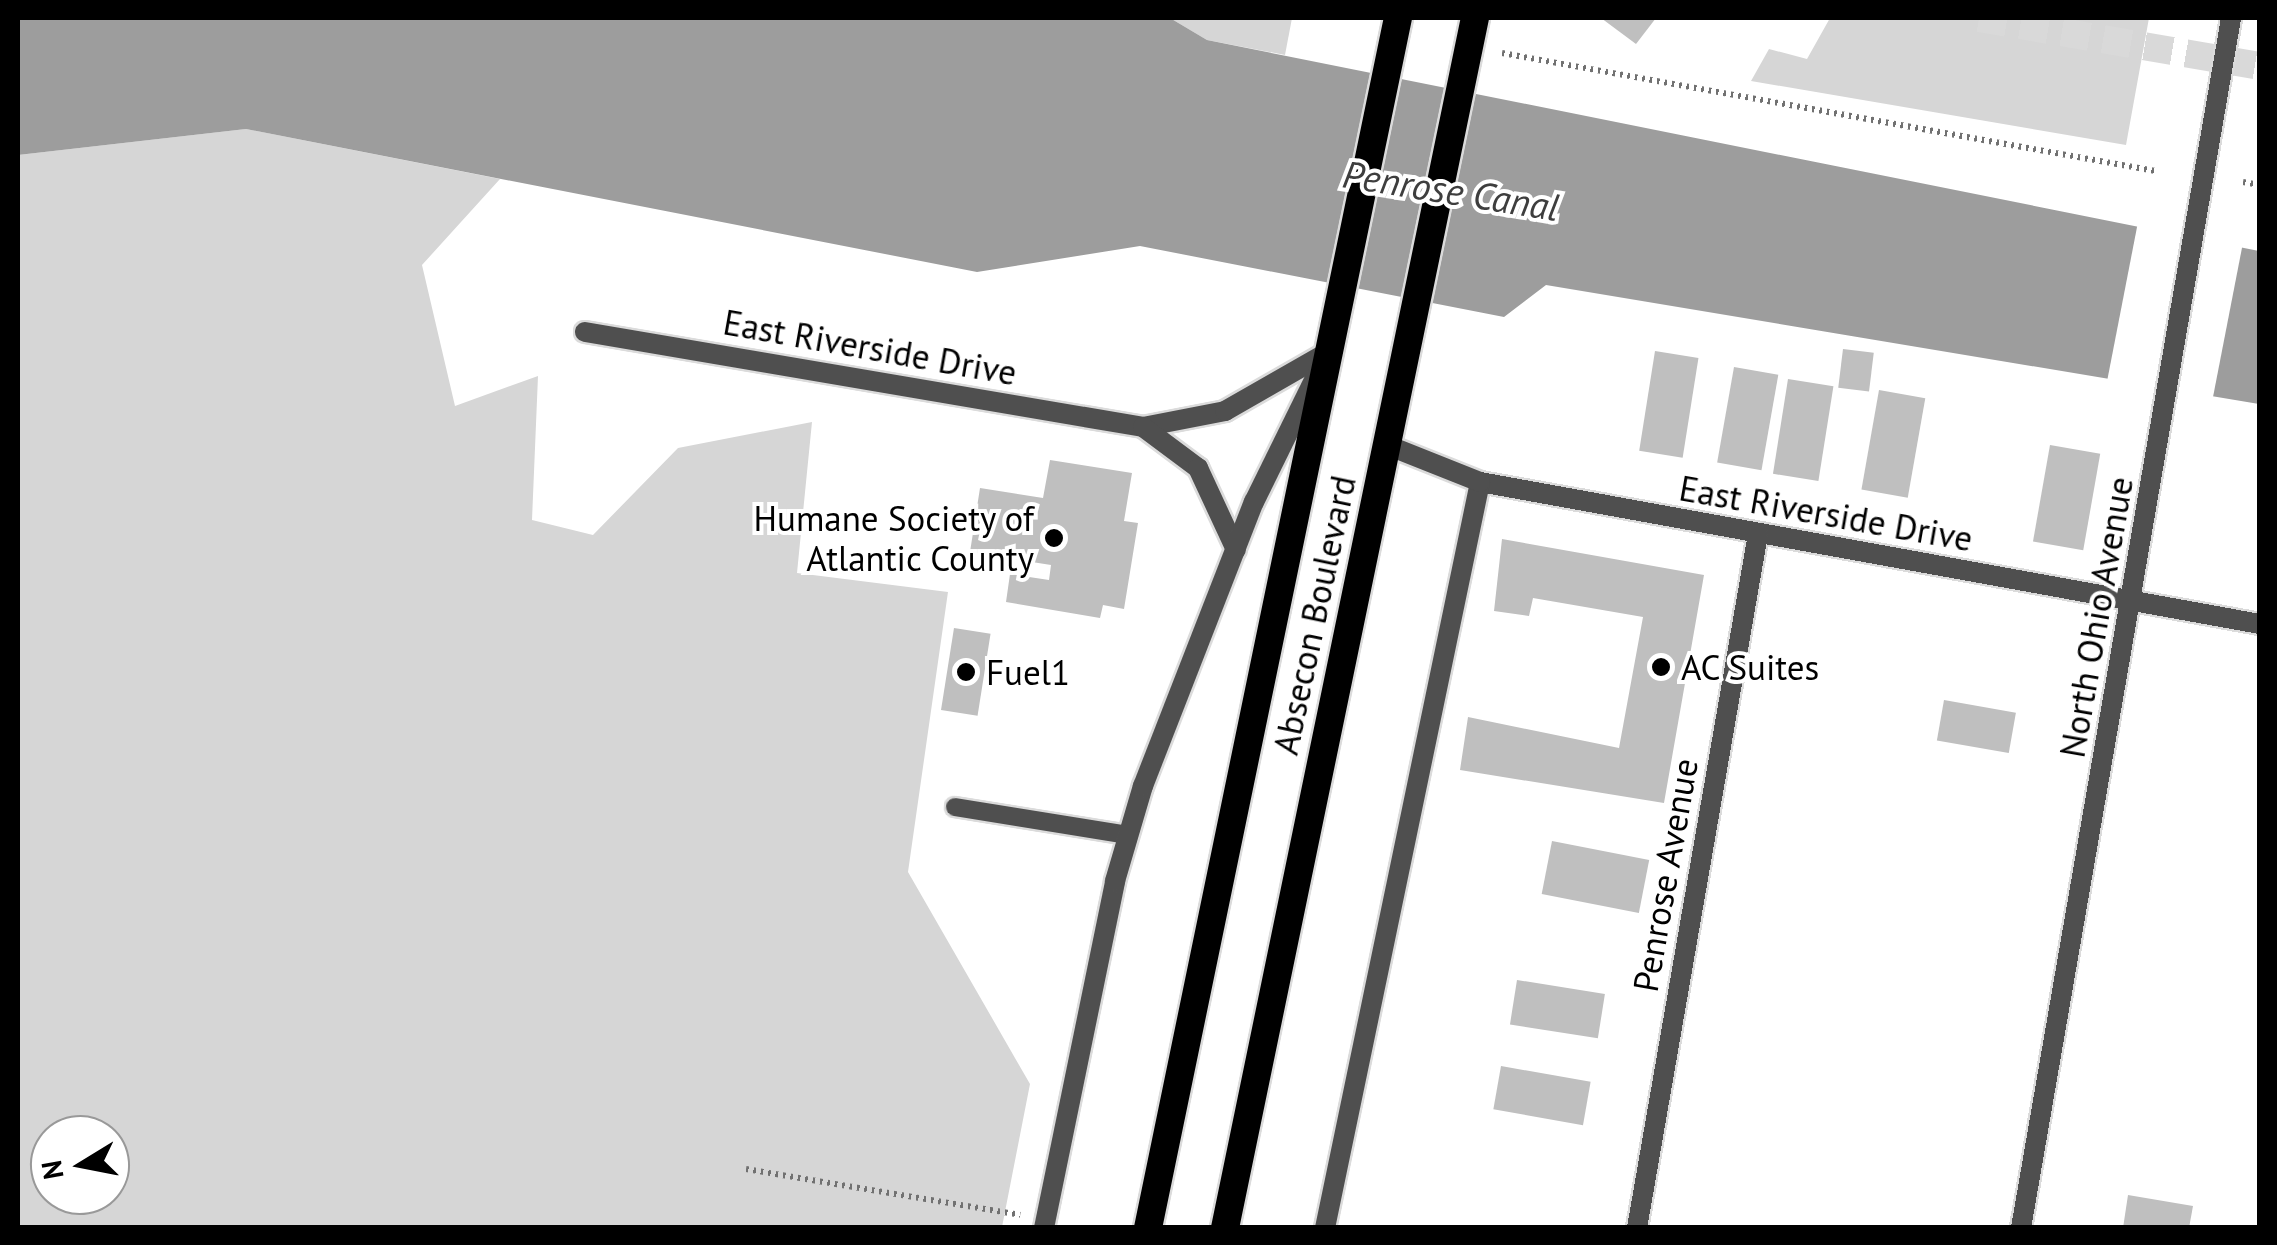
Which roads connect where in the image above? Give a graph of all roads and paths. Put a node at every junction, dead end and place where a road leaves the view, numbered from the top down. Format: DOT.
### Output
graph roads {
  1 [pos="1398,18"];
  2 [pos="1475,18"];
  3 [pos="2231,18"];
  4 [pos="1469,48"];
  5 [pos="2155,170"];
  6 [pos="2243,182"];
  7 [pos="2260,185"];
  8 [pos="585,332"];
  9 [pos="1328,352"];
  10 [pos="1144,427"];
  11 [pos="1387,445"];
  12 [pos="1480,482"];
  13 [pos="1758,534"];
  14 [pos="1236,550"];
  15 [pos="2131,603"];
  16 [pos="2260,624"];
  17 [pos="955,808"];
  18 [pos="1127,835"];
  19 [pos="746,1169"];
  20 [pos="1045,1224"];
  21 [pos="1148,1228"];
  22 [pos="1225,1228"];
  23 [pos="1324,1228"];
  24 [pos="1636,1228"];
  25 [pos="2021,1228"];
  1 -- 9 [label="highway, Absecon Boulevard"];
  2 -- 4 [label="highway, Absecon Boulevard"];
  3 -- 15 [label="street, North Ohio Avenue"];
  4 -- 5 [label="path"];
  4 -- 11 [label="highway, Absecon Boulevard"];
  6 -- 7 [label="path"];
  8 -- 10 [label="street, East Riverside Drive"];
  9 -- 10 [label="street, East Riverside Drive"];
  9 -- 14 [label="street, Absecon Boulevard"];
  9 -- 21 [label="highway, Absecon Boulevard"];
  10 -- 14 [label="street, East Riverside Drive"];
  11 -- 12 [label="street, East Riverside Drive"];
  11 -- 22 [label="highway, Absecon Boulevard"];
  12 -- 13 [label="street, East Riverside Drive"];
  12 -- 23 [label="street"];
  13 -- 15 [label="street, East Riverside Drive"];
  13 -- 24 [label="street, Penrose Avenue"];
  14 -- 18 [label="street, Absecon Boulevard"];
  15 -- 16 [label="street, East Riverside Drive"];
  15 -- 25 [label="street, North Ohio Avenue"];
  17 -- 18 [label="lane"];
  18 -- 20 [label="street, Absecon Boulevard"];
  19 -- 20 [label="path"];
}
